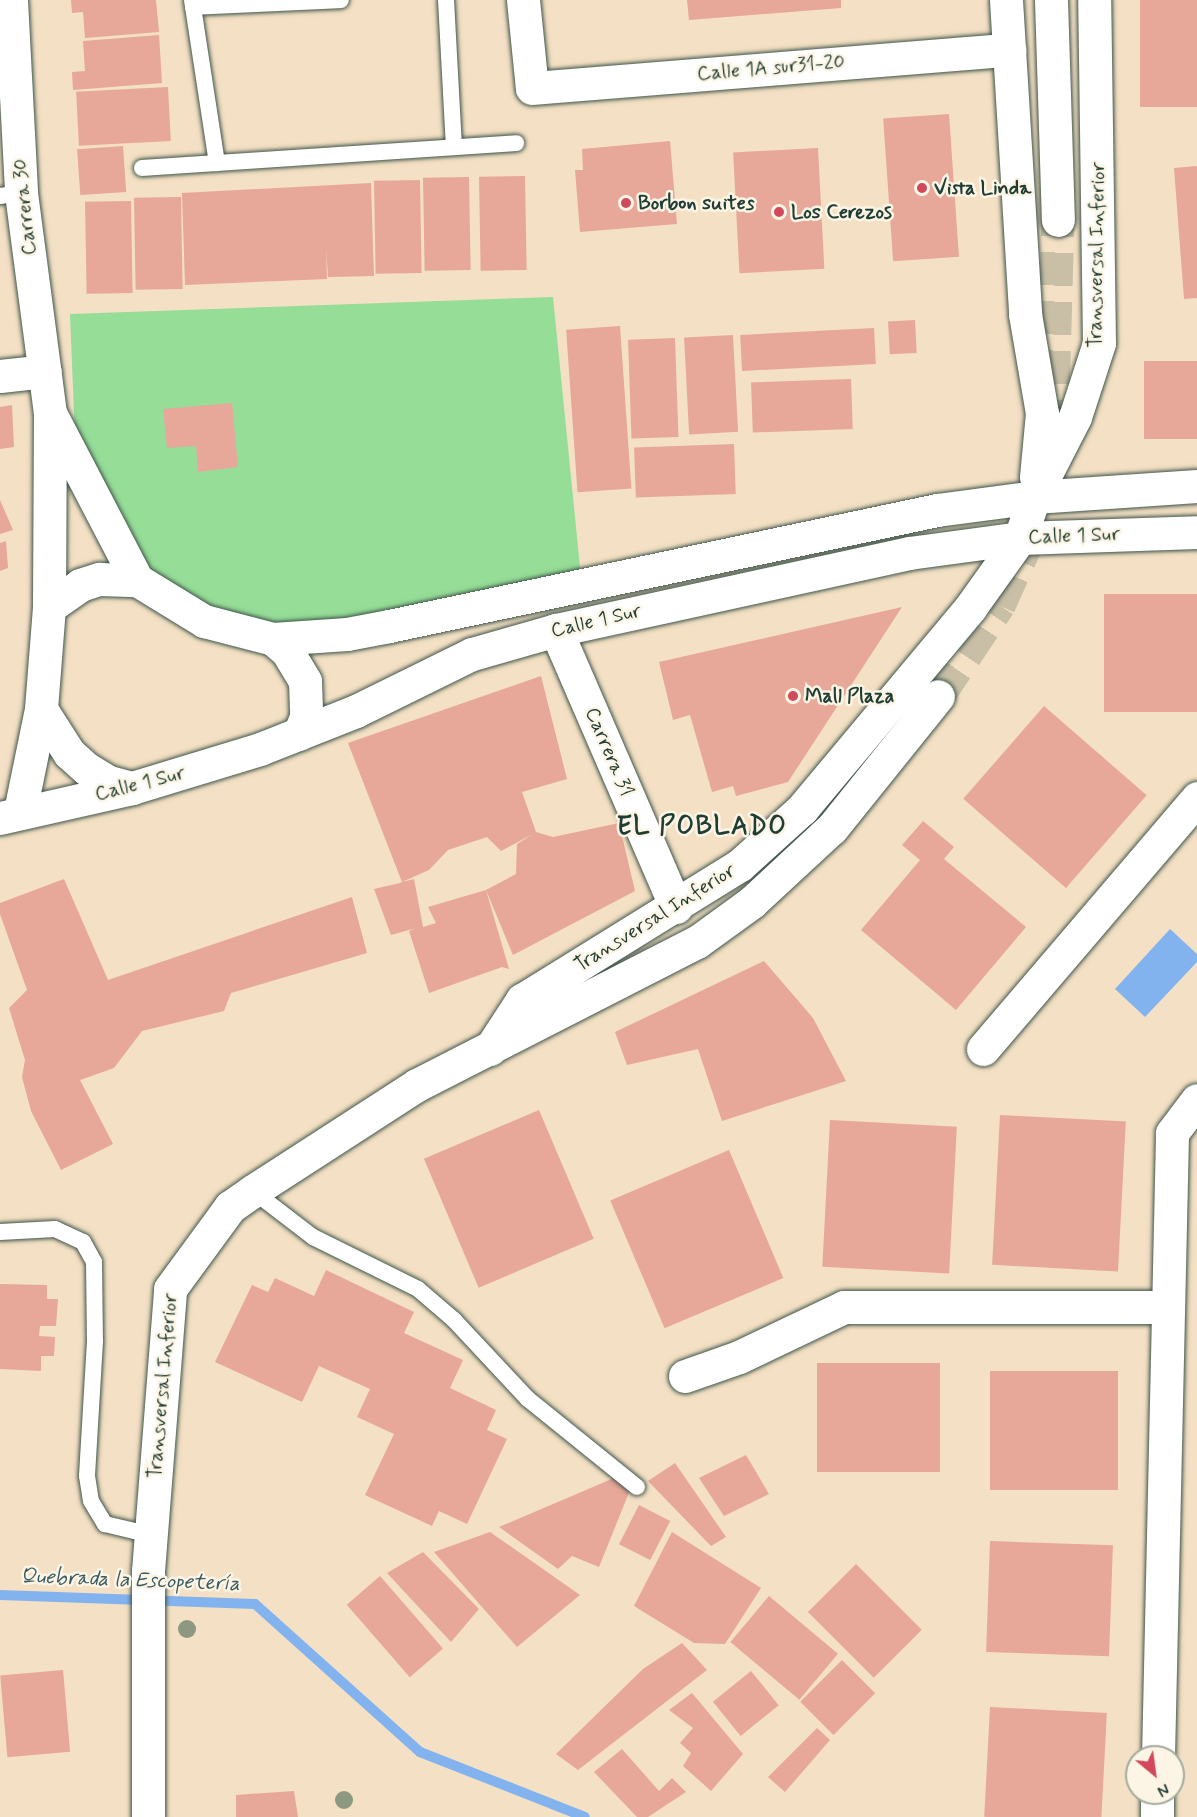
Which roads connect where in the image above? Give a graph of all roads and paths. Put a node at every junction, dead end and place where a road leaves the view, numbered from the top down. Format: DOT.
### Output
graph roads {
  1 [pos="11,0"];
  2 [pos="341,0"];
  3 [pos="446,0"];
  4 [pos="523,0"];
  5 [pos="1006,0"];
  6 [pos="1051,0"];
  7 [pos="1094,0"];
  8 [pos="193,4"];
  9 [pos="1009,50"];
  10 [pos="516,142"];
  11 [pos="454,147"];
  12 [pos="217,163"];
  13 [pos="142,168"];
  14 [pos="10,195"];
  15 [pos="1059,220"];
  16 [pos="45,371"];
  17 [pos="0,376"];
  18 [pos="50,412"];
  19 [pos="1197,486"];
  20 [pos="1034,497"];
  21 [pos="1197,532"];
  22 [pos="1020,538"];
  23 [pos="137,580"];
  24 [pos="49,608"];
  25 [pos="556,630"];
  26 [pos="273,639"];
  27 [pos="938,696"];
  28 [pos="40,709"];
  29 [pos="299,734"];
  30 [pos="132,788"];
  31 [pos="1197,798"];
  32 [pos="10,814"];
  33 [pos="676,907"];
  34 [pos="490,1049"];
  35 [pos="983,1049"];
  36 [pos="1197,1100"];
  37 [pos="253,1191"];
  38 [pos="0,1232"];
  39 [pos="1168,1307"];
  40 [pos="685,1376"];
  41 [pos="637,1487"];
  42 [pos="151,1535"];
  43 [pos="1158,1745"];
  44 [pos="148,1815"];
  1 -- 14 [label="street, Carrera 30"];
  2 -- 8 [label="lane"];
  3 -- 11 [label="lane"];
  4 -- 9 [label="street, Calle 1A sur31-20"];
  5 -- 9 [label="street, Transversal Inferior"];
  6 -- 15 [label="street, Transversal Inferior"];
  7 -- 20 [label="street, Transversal Inferior"];
  8 -- 12 [label="lane"];
  9 -- 20 [label="street, Transversal Inferior"];
  10 -- 11 [label="lane"];
  11 -- 12 [label="lane"];
  12 -- 13 [label="lane"];
  14 -- 16 [label="street, Carrera 30"];
  16 -- 17 [label="street"];
  16 -- 18 [label="street, Carrera 30"];
  18 -- 23 [label="street, Carrera 30"];
  18 -- 24 [label="street, Carrera 30"];
  19 -- 20 [label="street, Calle 1 Sur"];
  20 -- 22 [label="street, Transversal Inferior"];
  20 -- 26 [label="street, Calle 1 Sur"];
  21 -- 22 [label="street, Calle 1 Sur"];
  22 -- 25 [label="street, Calle 1 Sur"];
  22 -- 33 [label="street, Transversal Inferior"];
  23 -- 24 [label="street"];
  23 -- 26 [label="street, Calle 1 Sur"];
  24 -- 28 [label="street, Calle 1 Sur"];
  25 -- 29 [label="street, Calle 1 Sur"];
  25 -- 33 [label="street, Carrera 31"];
  26 -- 29 [label="street"];
  27 -- 34 [label="street, Transversal Inferior"];
  28 -- 30 [label="street"];
  28 -- 32 [label="street, Calle 1 Sur"];
  29 -- 30 [label="street, Calle 1 Sur"];
  30 -- 32 [label="street, Calle 1 Sur"];
  31 -- 35 [label="street"];
  33 -- 34 [label="street, Transversal Inferior"];
  34 -- 37 [label="street, Transversal Inferior"];
  36 -- 39 [label="street"];
  37 -- 41 [label="lane"];
  37 -- 42 [label="street, Transversal Inferior"];
  38 -- 42 [label="lane"];
  39 -- 40 [label="street"];
  39 -- 43 [label="street"];
  42 -- 44 [label="street, Transversal Inferior"];
}
